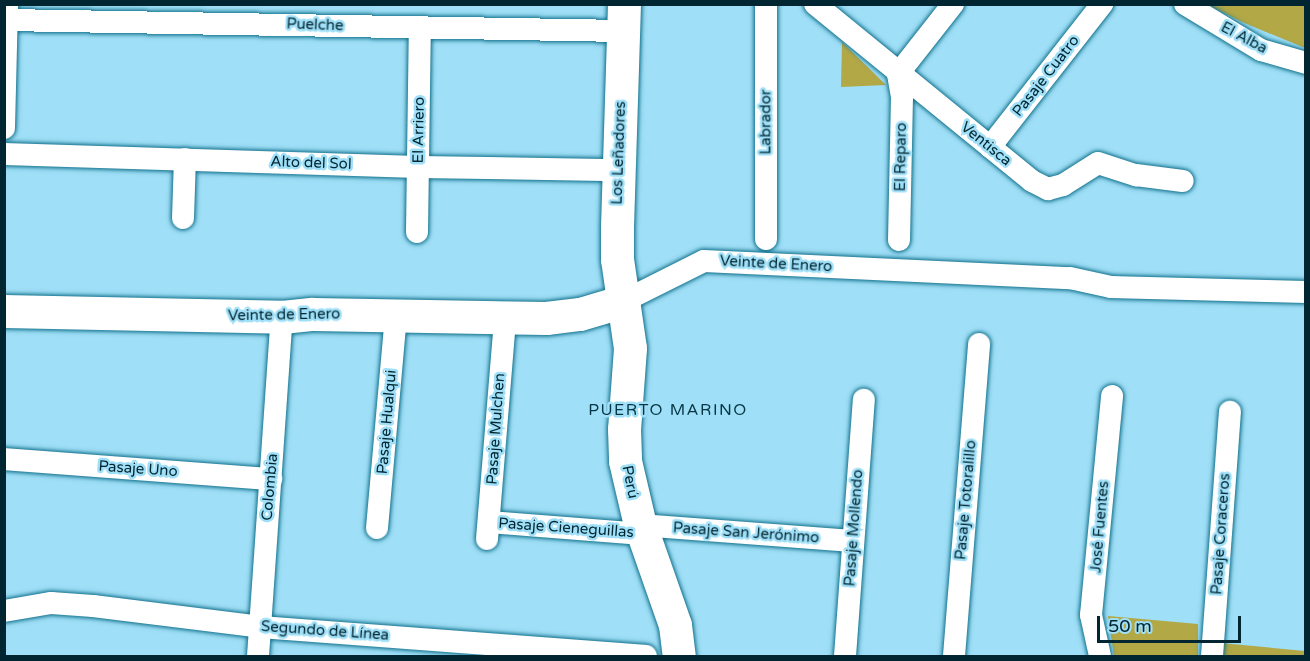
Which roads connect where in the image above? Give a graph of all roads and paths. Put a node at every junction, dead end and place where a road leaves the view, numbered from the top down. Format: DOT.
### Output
graph roads {
  1 [pos="766,4"];
  2 [pos="815,4"];
  3 [pos="953,4"];
  4 [pos="1102,4"];
  5 [pos="1185,4"];
  6 [pos="7,12"];
  7 [pos="259,14"];
  8 [pos="624,18"];
  9 [pos="420,29"];
  10 [pos="1305,63"];
  11 [pos="898,74"];
  12 [pos="4,128"];
  13 [pos="990,147"];
  14 [pos="4,154"];
  15 [pos="185,159"];
  16 [pos="418,167"];
  17 [pos="619,170"];
  18 [pos="1183,181"];
  19 [pos="183,218"];
  20 [pos="417,232"];
  21 [pos="766,239"];
  22 [pos="899,240"];
  23 [pos="1305,292"];
  24 [pos="624,301"];
  25 [pos="4,311"];
  26 [pos="396,316"];
  27 [pos="282,317"];
  28 [pos="505,318"];
  29 [pos="979,344"];
  30 [pos="1112,396"];
  31 [pos="864,400"];
  32 [pos="1230,412"];
  33 [pos="4,459"];
  34 [pos="271,479"];
  35 [pos="377,528"];
  36 [pos="641,529"];
  37 [pos="488,531"];
  38 [pos="852,541"];
  39 [pos="4,610"];
  40 [pos="261,627"];
  41 [pos="486,650"];
  42 [pos="258,657"];
  43 [pos="646,657"];
  44 [pos="679,657"];
  45 [pos="845,657"];
  46 [pos="954,657"];
  47 [pos="1100,657"];
  48 [pos="1212,657"];
  1 -- 21 [label="street, Labrador"];
  2 -- 11 [label="street, Ventisca"];
  3 -- 11 [label="street"];
  4 -- 13 [label="street, Pasaje Cuatro"];
  5 -- 10 [label="street, El Alba"];
  6 -- 7 [label="street, Puelche"];
  6 -- 12 [label="street"];
  7 -- 9 [label="street, Puelche"];
  8 -- 9 [label="street, Puelche"];
  8 -- 17 [label="street, Los Leñadores"];
  9 -- 16 [label="street, El Arriero"];
  11 -- 13 [label="street, Ventisca"];
  11 -- 22 [label="street, El Reparo"];
  13 -- 18 [label="street, Ventisca"];
  14 -- 15 [label="street, Alto del Sol"];
  15 -- 16 [label="street, Alto del Sol"];
  15 -- 19 [label="street"];
  16 -- 17 [label="street, Alto del Sol"];
  16 -- 20 [label="street, El Arriero"];
  17 -- 24 [label="street, Los Leñadores"];
  23 -- 24 [label="street, Veinte de Enero"];
  24 -- 28 [label="street, Veinte de Enero"];
  24 -- 36 [label="street, Perú"];
  25 -- 27 [label="street, Veinte de Enero"];
  26 -- 27 [label="street, Veinte de Enero"];
  26 -- 28 [label="street, Veinte de Enero"];
  26 -- 35 [label="street, Pasaje Hualqui"];
  27 -- 34 [label="street, Colombia"];
  28 -- 37 [label="street, Pasaje Mulchen"];
  29 -- 46 [label="street, Pasaje Totoralillo"];
  30 -- 47 [label="street, José Fuentes"];
  31 -- 38 [label="street, Pasaje Mollendo"];
  32 -- 48 [label="street, Pasaje Coraceros"];
  33 -- 34 [label="street, Pasaje Uno"];
  34 -- 40 [label="street, Colombia"];
  36 -- 37 [label="street, Pasaje Cieneguillas"];
  36 -- 38 [label="street, Pasaje San Jerónimo"];
  36 -- 44 [label="street, Perú"];
  38 -- 45 [label="street, Pasaje Mollendo"];
  39 -- 40 [label="street, Segundo de Línea"];
  40 -- 41 [label="street, Segundo de Línea"];
  40 -- 42 [label="street, Colombia"];
  41 -- 43 [label="street, Segundo de Línea"];
}
